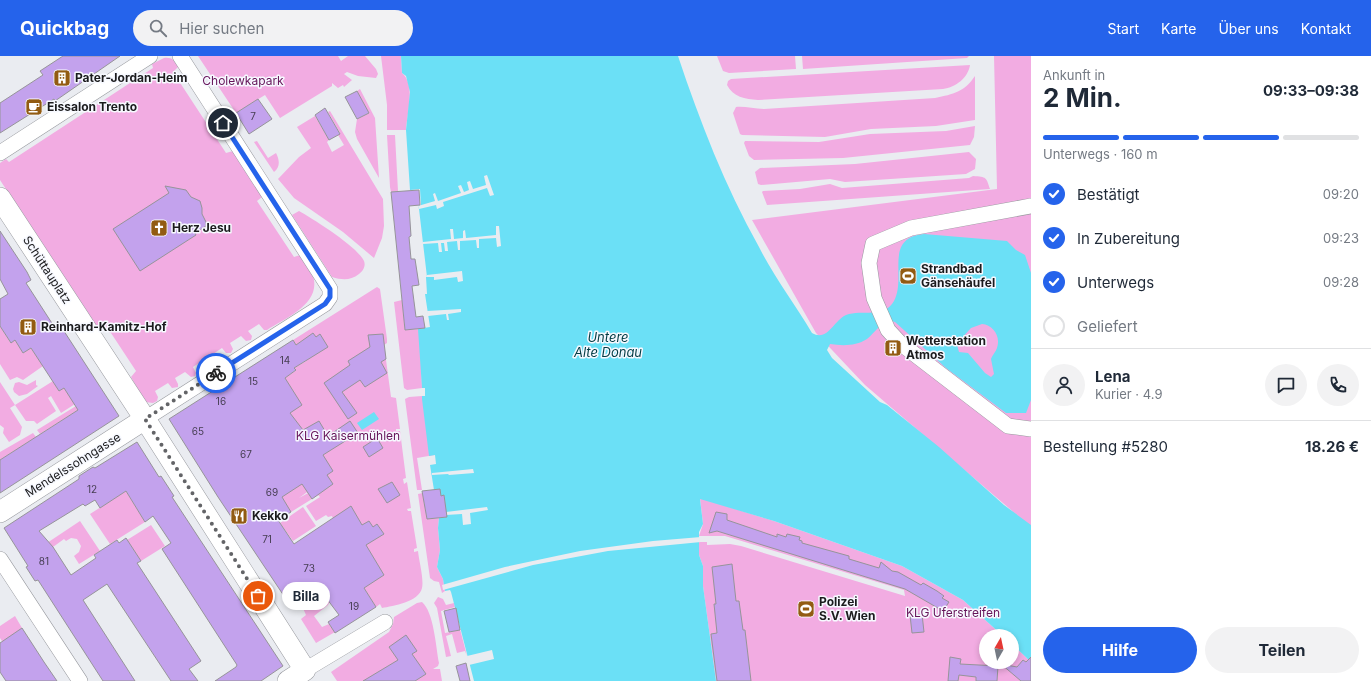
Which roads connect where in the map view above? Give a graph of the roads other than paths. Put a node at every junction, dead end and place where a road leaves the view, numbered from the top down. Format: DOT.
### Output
graph roads {
  1 [pos="150,56"];
  2 [pos="180,56"];
  3 [pos="0,153"];
  4 [pos="0,198"];
  5 [pos="1031,206"];
  6 [pos="145,419"];
  7 [pos="1031,429"];
  8 [pos="0,512"];
  9 [pos="0,559"];
  10 [pos="385,622"];
  11 [pos="297,676"];
  12 [pos="80,681"];
  1 -- 3 [label="street"];
  2 -- 6 [label="street"];
  4 -- 6 [label="street, Schüttauplatz"];
  5 -- 7 [label="street"];
  6 -- 8 [label="street, Mendelssohngasse"];
  6 -- 11 [label="street, Schüttauplatz"];
  9 -- 12 [label="street"];
  10 -- 11 [label="street"];
}
